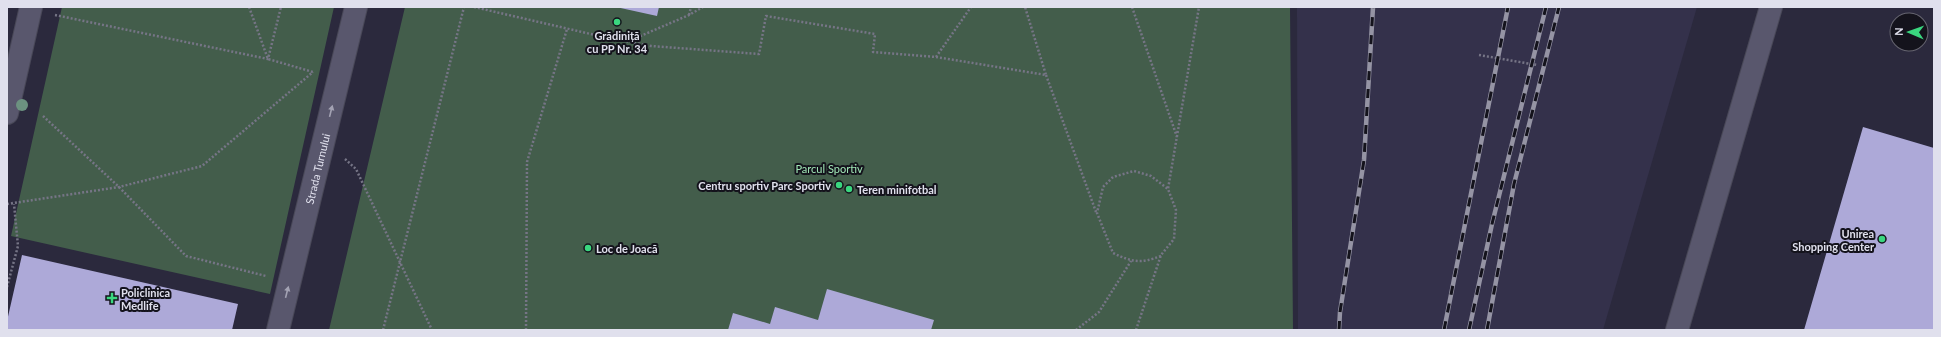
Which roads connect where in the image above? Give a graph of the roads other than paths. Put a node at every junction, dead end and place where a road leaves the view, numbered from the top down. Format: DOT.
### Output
graph roads {
  1 [pos="356,7"];
  2 [pos="1771,7"];
  3 [pos="30,9"];
  4 [pos="7,113"];
  5 [pos="278,330"];
  6 [pos="1677,330"];
  5 -- 1 [label="street, Strada Turnului, one-way"];
  2 -- 6 [label="street"];
  3 -- 4 [label="street"];
}
